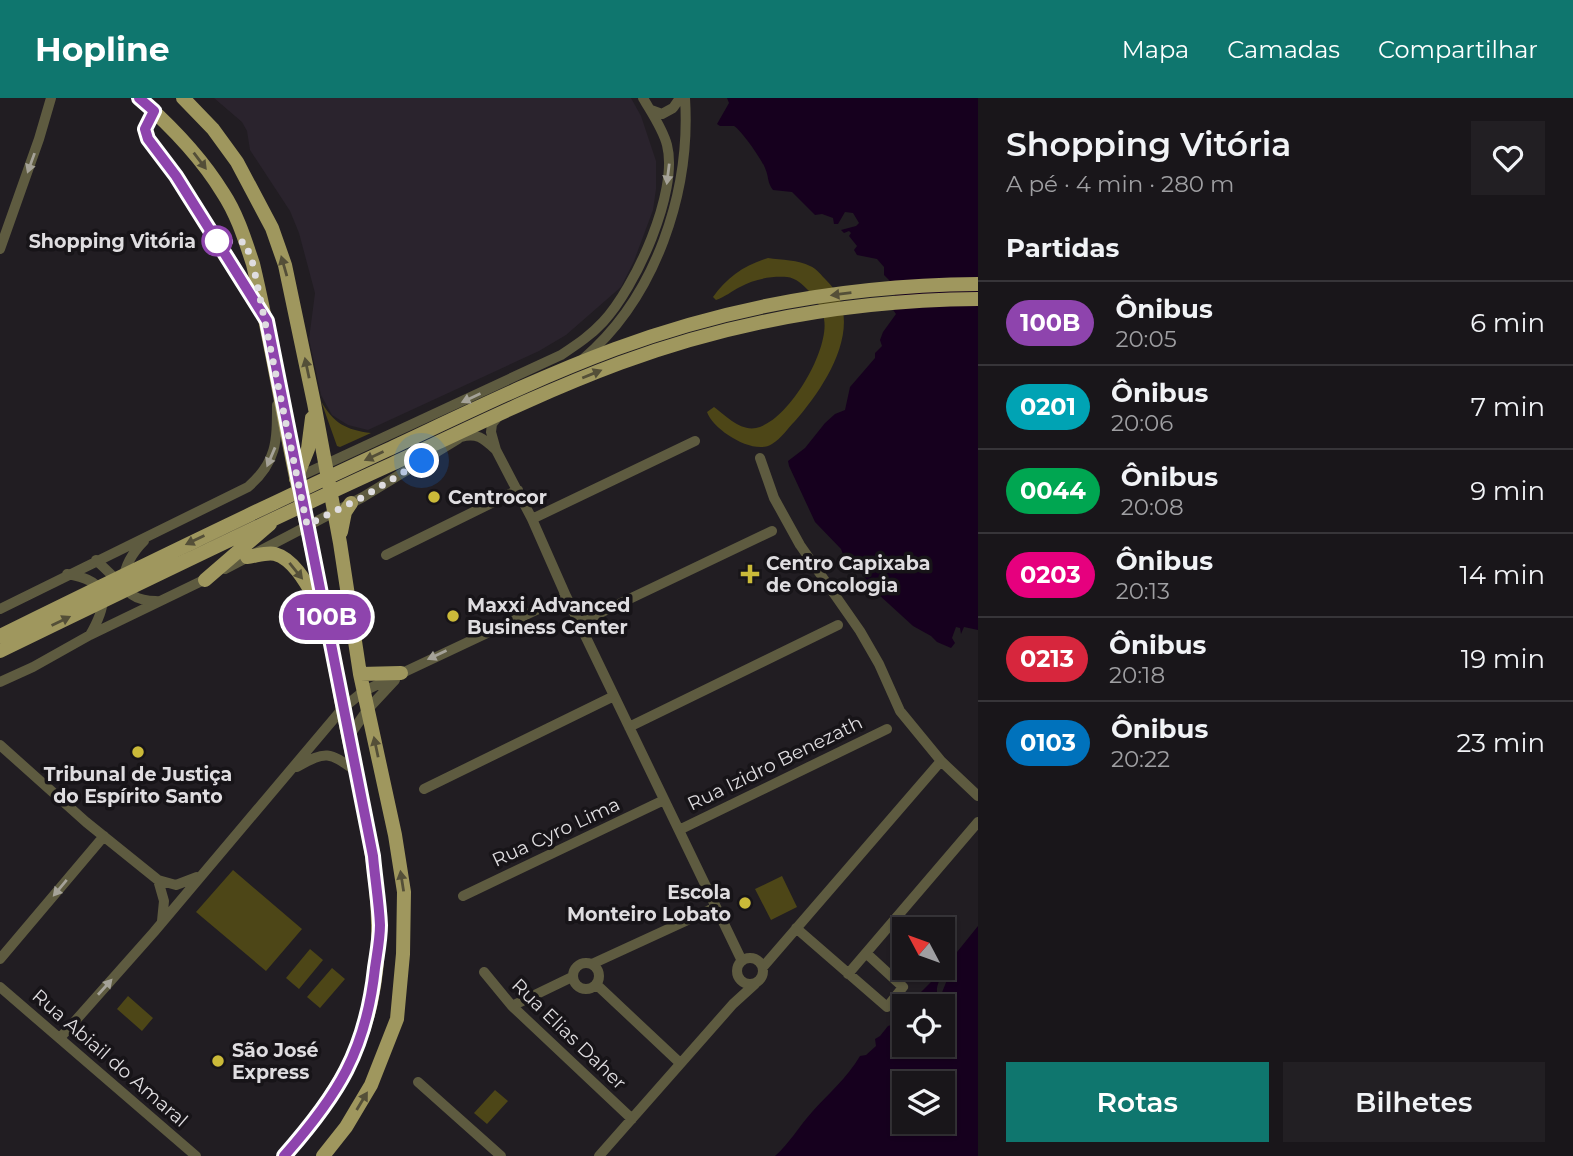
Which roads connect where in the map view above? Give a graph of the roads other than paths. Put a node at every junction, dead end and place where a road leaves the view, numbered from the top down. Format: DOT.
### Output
graph roads {
  1 [pos="51,98"];
  2 [pos="139,98"];
  3 [pos="183,98"];
  4 [pos="643,98"];
  5 [pos="680,98"];
  6 [pos="685,98"];
  7 [pos="650,110"];
  8 [pos="0,249"];
  9 [pos="978,284"];
  10 [pos="978,299"];
  11 [pos="276,370"];
  12 [pos="314,403"];
  13 [pos="500,414"];
  14 [pos="461,437"];
  15 [pos="695,441"];
  16 [pos="496,450"];
  17 [pos="760,458"];
  18 [pos="324,464"];
  19 [pos="296,478"];
  20 [pos="518,490"];
  21 [pos="351,503"];
  22 [pos="334,511"];
  23 [pos="532,519"];
  24 [pos="307,525"];
  25 [pos="772,531"];
  26 [pos="148,536"];
  27 [pos="340,543"];
  28 [pos="386,555"];
  29 [pos="247,557"];
  30 [pos="96,561"];
  31 [pos="67,574"];
  32 [pos="205,580"];
  33 [pos="131,593"];
  34 [pos="566,596"];
  35 [pos="161,601"];
  36 [pos="0,608"];
  37 [pos="327,617"];
  38 [pos="579,623"];
  39 [pos="838,625"];
  40 [pos="90,635"];
  41 [pos="0,636"];
  42 [pos="0,651"];
  43 [pos="401,673"];
  44 [pos="360,674"];
  45 [pos="0,682"];
  46 [pos="364,691"];
  47 [pos="614,696"];
  48 [pos="343,708"];
  49 [pos="368,709"];
  50 [pos="629,727"];
  51 [pos="887,729"];
  52 [pos="349,736"];
  53 [pos="0,745"];
  54 [pos="941,761"];
  55 [pos="292,770"];
  56 [pos="356,771"];
  57 [pos="424,789"];
  58 [pos="978,796"];
  59 [pos="664,800"];
  60 [pos="978,822"];
  61 [pos="679,830"];
  62 [pos="104,836"];
  63 [pos="204,873"];
  64 [pos="158,880"];
  65 [pos="463,895"];
  66 [pos="716,907"];
  67 [pos="161,924"];
  68 [pos="796,928"];
  69 [pos="866,953"];
  70 [pos="0,959"];
  71 [pos="742,961"];
  72 [pos="592,964"];
  73 [pos="763,967"];
  74 [pos="484,972"];
  75 [pos="848,974"];
  76 [pos="737,975"];
  77 [pos="572,977"];
  78 [pos="755,984"];
  79 [pos="597,985"];
  80 [pos="0,987"];
  81 [pos="733,1004"];
  82 [pos="512,1006"];
  83 [pos="60,1038"];
  84 [pos="680,1063"];
  85 [pos="418,1082"];
  86 [pos="632,1119"];
  87 [pos="326,1155"];
  88 [pos="196,1156"];
  89 [pos="284,1156"];
  90 [pos="501,1156"];
  91 [pos="599,1156"];
  1 -- 8 [label="street, one-way"];
  2 -- 11 [label="main road, one-way"];
  12 -- 3 [label="main road, one-way"];
  4 -- 7 [label="street"];
  5 -- 7 [label="street"];
  6 -- 13 [label="street"];
  7 -- 18 [label="street, one-way"];
  9 -- 41 [label="main road, one-way"];
  42 -- 10 [label="main road, one-way"];
  11 -- 19 [label="main road"];
  11 -- 26 [label="street, one-way"];
  12 -- 18 [label="main road"];
  12 -- 19 [label="main road"];
  13 -- 14 [label="street"];
  13 -- 16 [label="street"];
  14 -- 16 [label="street"];
  14 -- 21 [label="street"];
  15 -- 23 [label="street"];
  16 -- 20 [label="street"];
  17 -- 54 [label="street"];
  18 -- 19 [label="street"];
  18 -- 22 [label="main road"];
  19 -- 24 [label="main road"];
  19 -- 32 [label="main road"];
  20 -- 23 [label="street"];
  20 -- 28 [label="street"];
  21 -- 22 [label="street"];
  21 -- 27 [label="main road"];
  22 -- 24 [label="street"];
  22 -- 27 [label="main road"];
  23 -- 34 [label="street"];
  24 -- 29 [label="street"];
  24 -- 37 [label="main road"];
  25 -- 38 [label="street"];
  26 -- 30 [label="street"];
  26 -- 33 [label="street"];
  27 -- 44 [label="main road"];
  29 -- 32 [label="street"];
  29 -- 37 [label="main road, one-way"];
  30 -- 31 [label="street"];
  30 -- 33 [label="street"];
  31 -- 36 [label="street"];
  31 -- 40 [label="street"];
  32 -- 35 [label="street"];
  33 -- 35 [label="street"];
  34 -- 38 [label="street"];
  34 -- 43 [label="street, one-way"];
  35 -- 40 [label="street"];
  37 -- 48 [label="main road"];
  38 -- 47 [label="street"];
  39 -- 50 [label="street"];
  40 -- 45 [label="street"];
  43 -- 44 [label="main road"];
  43 -- 46 [label="street"];
  43 -- 49 [label="street"];
  44 -- 46 [label="main road"];
  46 -- 48 [label="street"];
  46 -- 49 [label="main road"];
  47 -- 50 [label="street"];
  47 -- 57 [label="street"];
  48 -- 52 [label="main road"];
  48 -- 55 [label="street"];
  49 -- 52 [label="street"];
  87 -- 49 [label="main road, one-way"];
  50 -- 59 [label="street"];
  51 -- 61 [label="street, Rua Izidro Benezath"];
  52 -- 56 [label="main road"];
  53 -- 62 [label="street"];
  54 -- 58 [label="street"];
  54 -- 68 [label="street"];
  55 -- 56 [label="street"];
  55 -- 63 [label="street"];
  56 -- 89 [label="main road"];
  59 -- 61 [label="street"];
  59 -- 65 [label="street, Rua Cyro Lima"];
  60 -- 69 [label="street"];
  61 -- 66 [label="street"];
  62 -- 64 [label="street"];
  62 -- 70 [label="street, one-way"];
  63 -- 64 [label="street"];
  63 -- 67 [label="street"];
  64 -- 67 [label="street"];
  66 -- 71 [label="street"];
  66 -- 72 [label="street"];
  83 -- 67 [label="street, one-way"];
  68 -- 73 [label="street"];
  68 -- 75 [label="street"];
  69 -- 75 [label="street"];
  69 -- 75 [label="street"];
  71 -- 73 [label="street"];
  71 -- 76 [label="street"];
  72 -- 77 [label="street"];
  72 -- 79 [label="street"];
  73 -- 78 [label="street"];
  74 -- 82 [label="street, Rua Elias Daher"];
  76 -- 78 [label="street"];
  76 -- 81 [label="street"];
  77 -- 79 [label="street"];
  77 -- 82 [label="street"];
  78 -- 81 [label="street"];
  79 -- 84 [label="street"];
  80 -- 83 [label="street, Rua Abiail do Amaral"];
  81 -- 84 [label="street"];
  82 -- 86 [label="street, Rua Elias Daher"];
  83 -- 88 [label="street, Rua Abiail do Amaral"];
  84 -- 86 [label="street"];
  85 -- 90 [label="street"];
  86 -- 91 [label="street"];
}
